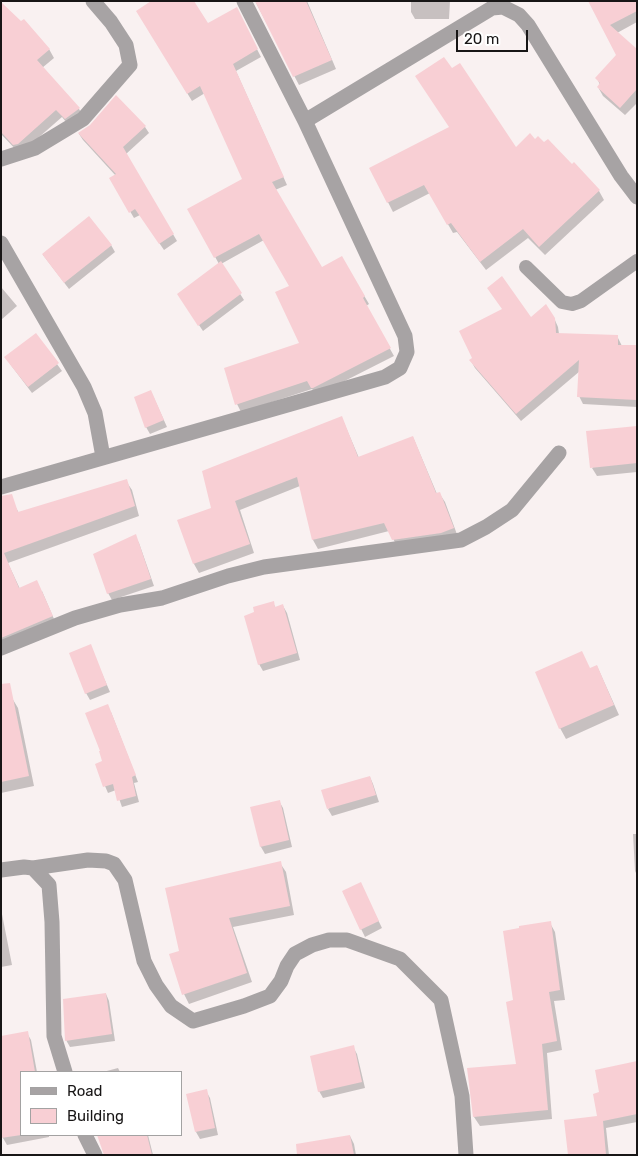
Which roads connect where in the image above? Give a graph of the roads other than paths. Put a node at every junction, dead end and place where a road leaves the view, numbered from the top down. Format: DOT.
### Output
graph roads {
  1 [pos="93,1"];
  2 [pos="244,1"];
  3 [pos="305,121"];
  4 [pos="1,158"];
  5 [pos="637,197"];
  6 [pos="1,243"];
  7 [pos="637,261"];
  8 [pos="526,267"];
  9 [pos="560,453"];
  10 [pos="103,458"];
  11 [pos="1,487"];
  12 [pos="1,648"];
  13 [pos="33,868"];
  14 [pos="1,870"];
  15 [pos="65,1071"];
  16 [pos="86,1136"];
  17 [pos="95,1155"];
  18 [pos="466,1155"];
  1 -- 4 [label="street"];
  2 -- 3 [label="street"];
  3 -- 5 [label="street"];
  3 -- 10 [label="street"];
  6 -- 10 [label="street"];
  7 -- 8 [label="lane"];
  9 -- 12 [label="street"];
  10 -- 11 [label="street"];
  13 -- 14 [label="street"];
  13 -- 15 [label="street"];
  13 -- 18 [label="street"];
  16 -- 17 [label="street"];
}
